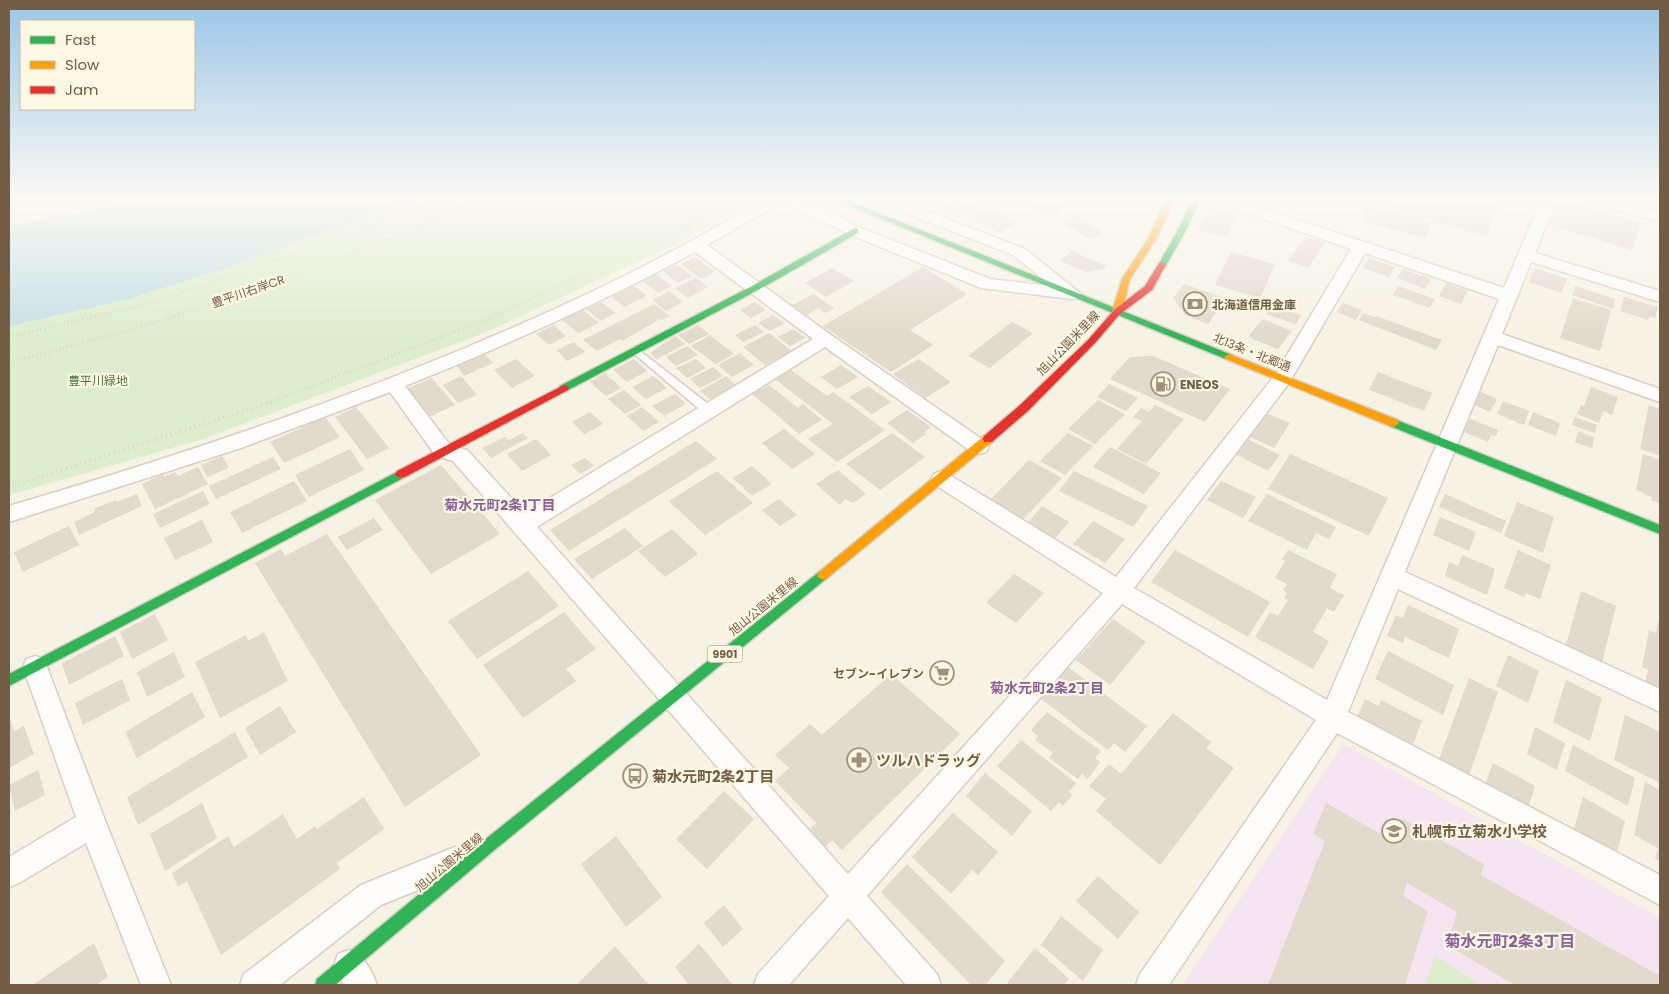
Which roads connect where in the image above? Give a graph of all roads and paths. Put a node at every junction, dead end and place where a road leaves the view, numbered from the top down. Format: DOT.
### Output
graph roads {
  1 [pos="320,244"];
  2 [pos="372,244"];
  3 [pos="649,244"];
  4 [pos="832,244"];
  5 [pos="889,244"];
  6 [pos="949,244"];
  7 [pos="999,244"];
  8 [pos="1148,244"];
  9 [pos="1174,244"];
  10 [pos="1356,244"];
  11 [pos="1530,244"];
  12 [pos="696,245"];
  13 [pos="1361,246"];
  14 [pos="1526,255"];
  15 [pos="755,288"];
  16 [pos="1072,294"];
  17 [pos="1509,296"];
  18 [pos="1660,297"];
  19 [pos="1117,312"];
  20 [pos="1492,336"];
  21 [pos="9,337"];
  22 [pos="825,339"];
  23 [pos="635,350"];
  24 [pos="9,362"];
  25 [pos="1282,379"];
  26 [pos="394,384"];
  27 [pos="1660,396"];
  28 [pos="708,410"];
  29 [pos="1447,445"];
  30 [pos="979,447"];
  31 [pos="443,452"];
  32 [pos="941,479"];
  33 [pos="9,487"];
  34 [pos="9,514"];
  35 [pos="523,525"];
  36 [pos="1660,530"];
  37 [pos="1392,576"];
  38 [pos="1119,590"];
  39 [pos="35,666"];
  40 [pos="9,680"];
  41 [pos="674,696"];
  42 [pos="1660,701"];
  43 [pos="1333,717"];
  44 [pos="92,823"];
  45 [pos="488,848"];
  46 [pos="9,873"];
  47 [pos="1660,891"];
  48 [pos="849,897"];
  49 [pos="350,978"];
  50 [pos="156,985"];
  51 [pos="255,985"];
  52 [pos="323,985"];
  53 [pos="769,985"];
  54 [pos="926,985"];
  55 [pos="1151,985"];
  1 -- 21 [label="path"];
  2 -- 24 [label="path, 豊平川右岸CR"];
  3 -- 33 [label="path"];
  4 -- 15 [label="street"];
  5 -- 16 [label="street"];
  6 -- 16 [label="street, 北13条・北郷通"];
  7 -- 16 [label="street"];
  8 -- 19 [label="street, 旭山公園米里線 / 9901"];
  9 -- 19 [label="street, 旭山公園米里線 / 9901"];
  10 -- 13 [label="street"];
  11 -- 14 [label="street"];
  12 -- 15 [label="street"];
  12 -- 26 [label="street"];
  13 -- 17 [label="street"];
  13 -- 25 [label="street"];
  14 -- 17 [label="street"];
  14 -- 18 [label="street"];
  15 -- 22 [label="street"];
  15 -- 23 [label="street"];
  16 -- 19 [label="street, 北13条・北郷通"];
  17 -- 20 [label="street"];
  19 -- 25 [label="street, 北13条・北郷通"];
  19 -- 30 [label="street, 旭山公園米里線 / 9901"];
  20 -- 27 [label="street"];
  20 -- 29 [label="street"];
  22 -- 28 [label="street"];
  22 -- 30 [label="street"];
  23 -- 28 [label="lane"];
  23 -- 31 [label="street"];
  25 -- 29 [label="street, 北13条・北郷通"];
  25 -- 38 [label="street"];
  26 -- 31 [label="street"];
  26 -- 34 [label="street"];
  28 -- 35 [label="street"];
  29 -- 36 [label="street, 北13条・北郷通"];
  29 -- 37 [label="street"];
  30 -- 32 [label="street, 旭山公園米里線 / 9901"];
  31 -- 35 [label="street"];
  31 -- 39 [label="street"];
  32 -- 38 [label="street"];
  32 -- 41 [label="street, 旭山公園米里線 / 9901"];
  35 -- 41 [label="street"];
  37 -- 42 [label="street"];
  37 -- 43 [label="street"];
  38 -- 43 [label="street"];
  38 -- 48 [label="street"];
  39 -- 40 [label="street"];
  39 -- 44 [label="street"];
  41 -- 45 [label="street, 旭山公園米里線 / 9901"];
  41 -- 48 [label="street"];
  43 -- 47 [label="street"];
  43 -- 55 [label="street"];
  44 -- 46 [label="street"];
  44 -- 50 [label="street"];
  45 -- 49 [label="street, 旭山公園米里線 / 9901"];
  45 -- 51 [label="street"];
  48 -- 53 [label="street"];
  48 -- 54 [label="street"];
  49 -- 52 [label="street, 旭山公園米里線 / 9901"];
}
